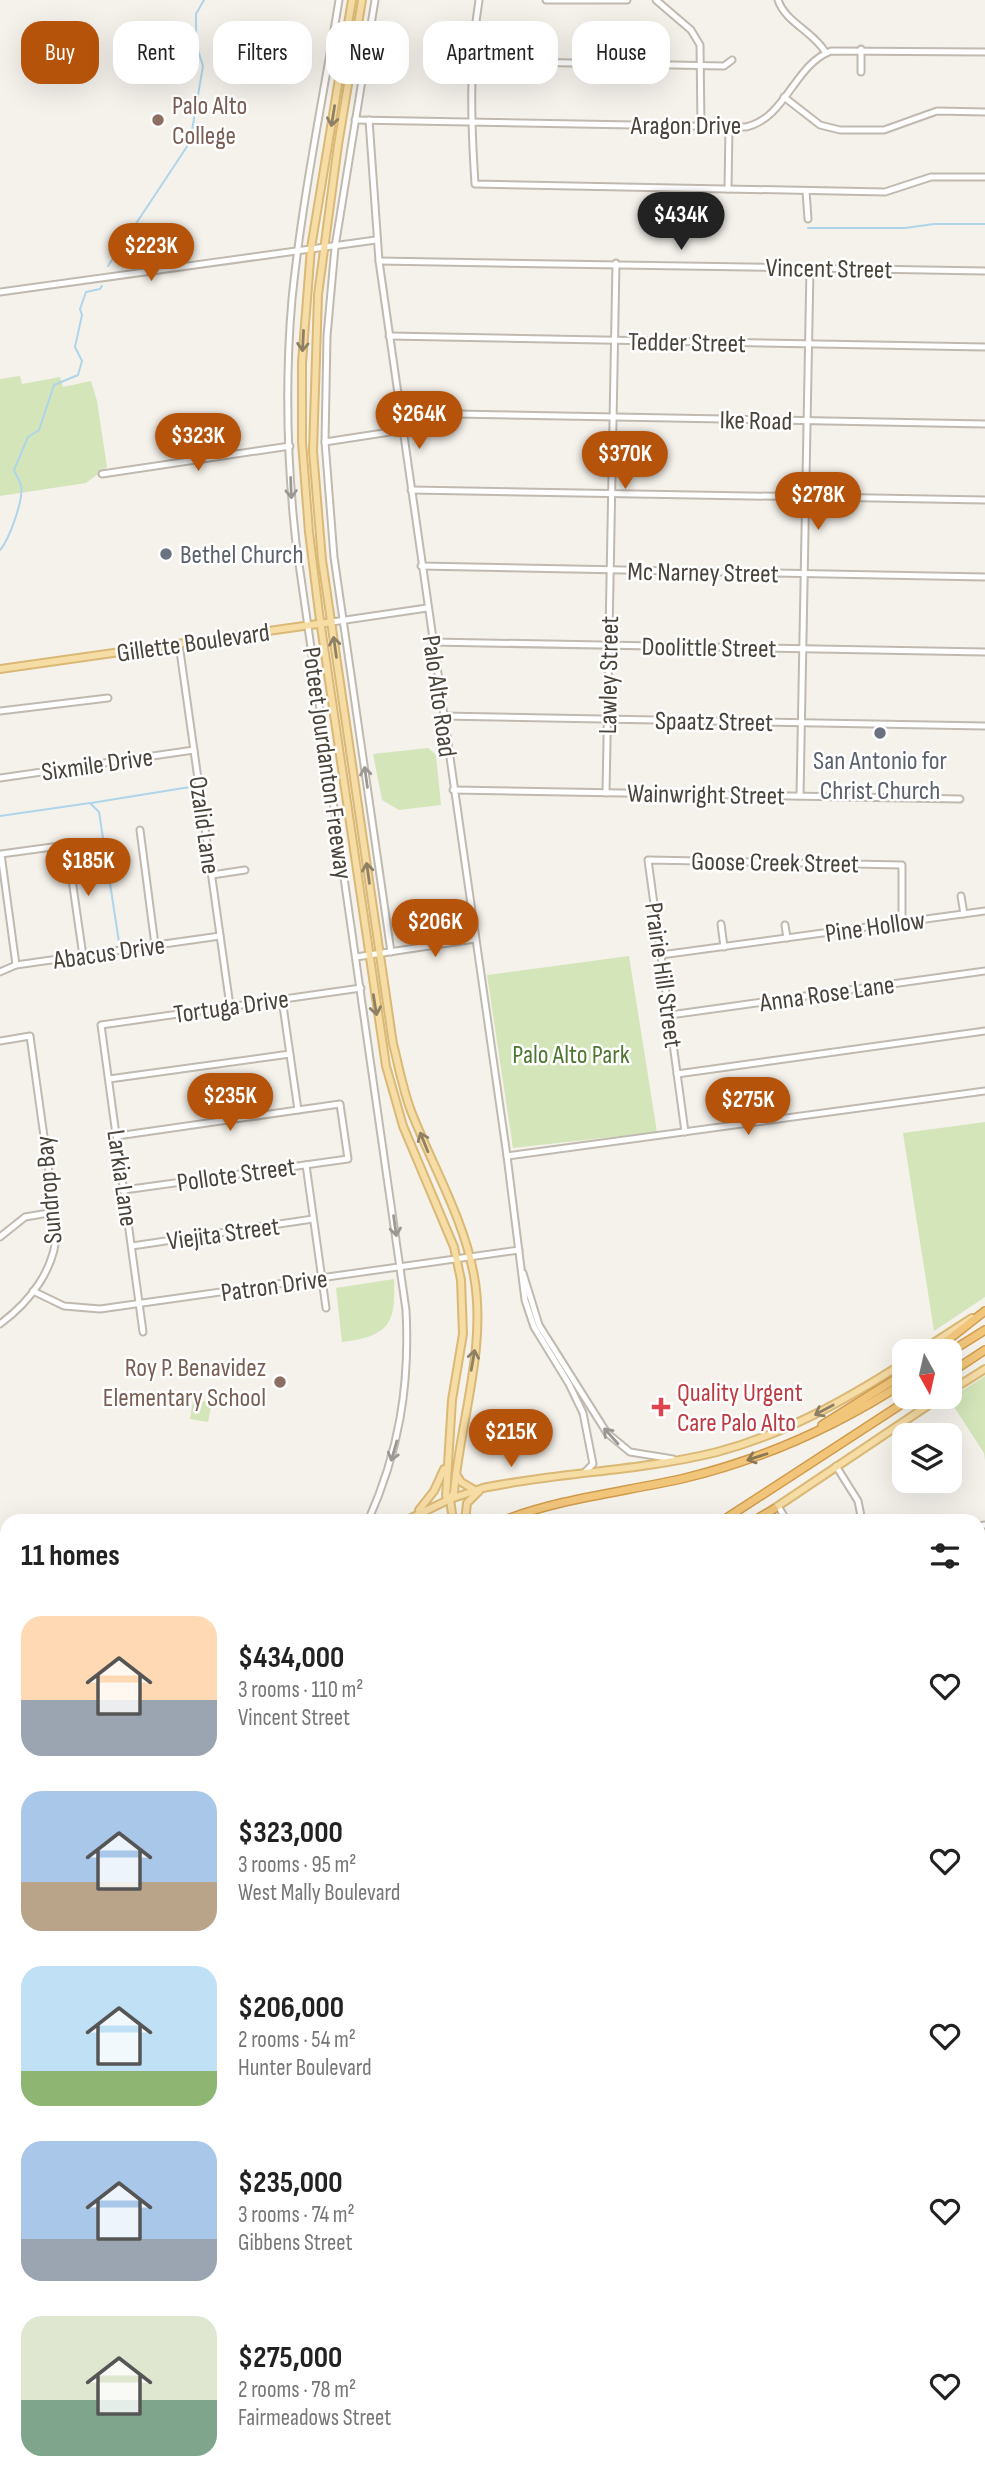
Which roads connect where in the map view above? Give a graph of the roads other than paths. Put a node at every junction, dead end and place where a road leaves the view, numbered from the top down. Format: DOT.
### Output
graph roads {
  1 [pos="339,0"];
  2 [pos="352,0"];
  3 [pos="362,0"];
  4 [pos="375,0"];
  5 [pos="480,0"];
  6 [pos="546,0"];
  7 [pos="627,0"];
  8 [pos="656,0"];
  9 [pos="778,0"];
  10 [pos="477,21"];
  11 [pos="861,49"];
  12 [pos="985,52"];
  13 [pos="826,53"];
  14 [pos="732,61"];
  15 [pos="558,63"];
  16 [pos="702,66"];
  17 [pos="861,72"];
  18 [pos="472,84"];
  19 [pos="784,97"];
  20 [pos="985,112"];
  21 [pos="355,120"];
  22 [pos="369,120"];
  23 [pos="471,123"];
  24 [pos="701,127"];
  25 [pos="729,127"];
  26 [pos="985,177"];
  27 [pos="728,189"];
  28 [pos="806,191"];
  29 [pos="808,219"];
  30 [pos="376,240"];
  31 [pos="335,247"];
  32 [pos="311,248"];
  33 [pos="323,248"];
  34 [pos="299,249"];
  35 [pos="379,261"];
  36 [pos="616,263"];
  37 [pos="810,268"];
  38 [pos="985,271"];
  39 [pos="0,292"];
  40 [pos="389,336"];
  41 [pos="614,341"];
  42 [pos="808,344"];
  43 [pos="985,347"];
  44 [pos="400,413"];
  45 [pos="613,417"];
  46 [pos="807,421"];
  47 [pos="985,424"];
  48 [pos="403,430"];
  49 [pos="325,442"];
  50 [pos="290,446"];
  51 [pos="102,474"];
  52 [pos="411,490"];
  53 [pos="611,494"];
  54 [pos="806,497"];
  55 [pos="985,500"];
  56 [pos="421,566"];
  57 [pos="610,570"];
  58 [pos="804,574"];
  59 [pos="985,577"];
  60 [pos="427,608"];
  61 [pos="343,620"];
  62 [pos="332,622"];
  63 [pos="321,623"];
  64 [pos="308,625"];
  65 [pos="432,642"];
  66 [pos="179,644"];
  67 [pos="608,646"];
  68 [pos="803,649"];
  69 [pos="985,652"];
  70 [pos="0,669"];
  71 [pos="108,698"];
  72 [pos="0,711"];
  73 [pos="442,716"];
  74 [pos="607,719"];
  75 [pos="802,723"];
  76 [pos="985,726"];
  77 [pos="194,750"];
  78 [pos="0,778"];
  79 [pos="453,790"];
  80 [pos="606,793"];
  81 [pos="800,796"];
  82 [pos="960,799"];
  83 [pos="140,830"];
  84 [pos="1,854"];
  85 [pos="648,859"];
  86 [pos="245,870"];
  87 [pos="212,875"];
  88 [pos="961,895"];
  89 [pos="985,911"];
  90 [pos="964,914"];
  91 [pos="902,922"];
  92 [pos="721,924"];
  93 [pos="785,925"];
  94 [pos="220,936"];
  95 [pos="787,938"];
  96 [pos="475,939"];
  97 [pos="155,945"];
  98 [pos="724,947"];
  99 [pos="391,952"];
  100 [pos="379,954"];
  101 [pos="661,955"];
  102 [pos="83,956"];
  103 [pos="368,956"];
  104 [pos="356,957"];
  105 [pos="16,965"];
  106 [pos="985,971"];
  107 [pos="0,972"];
  108 [pos="361,988"];
  109 [pos="282,999"];
  110 [pos="230,1006"];
  111 [pos="670,1015"];
  112 [pos="101,1025"];
  113 [pos="985,1031"];
  114 [pos="0,1041"];
  115 [pos="290,1054"];
  116 [pos="677,1074"];
  117 [pos="109,1079"];
  118 [pos="985,1091"];
  119 [pos="298,1110"];
  120 [pos="685,1132"];
  121 [pos="117,1136"];
  122 [pos="507,1156"];
  123 [pos="306,1165"];
  124 [pos="124,1190"];
  125 [pos="55,1212"];
  126 [pos="313,1219"];
  127 [pos="0,1237"];
  128 [pos="132,1246"];
  129 [pos="519,1250"];
  130 [pos="470,1257"];
  131 [pos="457,1259"];
  132 [pos="401,1267"];
  133 [pos="522,1272"];
  134 [pos="321,1278"];
  135 [pos="33,1291"];
  136 [pos="139,1303"];
  137 [pos="326,1308"];
  138 [pos="985,1310"];
  139 [pos="0,1324"];
  140 [pos="985,1330"];
  141 [pos="143,1332"];
  142 [pos="940,1339"];
  143 [pos="949,1339"];
  144 [pos="962,1344"];
  145 [pos="985,1350"];
  146 [pos="962,1365"];
  147 [pos="985,1369"];
  148 [pos="892,1370"];
  149 [pos="892,1382"];
  150 [pos="962,1383"];
  151 [pos="892,1390"];
  152 [pos="894,1409"];
  153 [pos="922,1409"];
  154 [pos="782,1448"];
  155 [pos="673,1459"];
  156 [pos="836,1466"];
  157 [pos="445,1468"];
  158 [pos="585,1472"];
  159 [pos="456,1474"];
  160 [pos="479,1489"];
  161 [pos="450,1499"];
  162 [pos="776,1507"];
  163 [pos="371,1514"];
  164 [pos="419,1514"];
  165 [pos="423,1514"];
  166 [pos="452,1514"];
  167 [pos="466,1514"];
  168 [pos="529,1514"];
  169 [pos="733,1514"];
  170 [pos="765,1514"];
  171 [pos="782,1514"];
  172 [pos="861,1514"];
  1 -- 34 [label="street, Poteet Jourdanton Freeway"];
  2 -- 32 [label="main road, Poteet Jourdanton Freeway, one-way"];
  3 -- 33 [label="main road, Poteet Jourdanton Freeway"];
  4 -- 21 [label="street"];
  5 -- 10 [label="street"];
  6 -- 7 [label="street"];
  8 -- 16 [label="street"];
  9 -- 13 [label="street"];
  11 -- 12 [label="street"];
  11 -- 13 [label="street"];
  11 -- 17 [label="street"];
  13 -- 19 [label="street, Aragon Drive"];
  14 -- 16 [label="street"];
  15 -- 16 [label="street"];
  16 -- 24 [label="street"];
  18 -- 23 [label="street"];
  19 -- 20 [label="street"];
  19 -- 25 [label="street, Aragon Drive"];
  21 -- 22 [label="street, Aragon Drive"];
  21 -- 31 [label="street, Poteet Jourdanton Freeway"];
  22 -- 23 [label="street, Aragon Drive"];
  22 -- 30 [label="street, Palo Alto Road"];
  23 -- 24 [label="street, Aragon Drive"];
  23 -- 27 [label="street"];
  24 -- 25 [label="street, Aragon Drive"];
  25 -- 27 [label="street"];
  26 -- 28 [label="street"];
  27 -- 28 [label="street"];
  28 -- 29 [label="street"];
  30 -- 31 [label="street"];
  30 -- 35 [label="street, Palo Alto Road"];
  31 -- 33 [label="street"];
  31 -- 49 [label="street, Poteet Jourdanton Freeway"];
  32 -- 33 [label="street"];
  32 -- 34 [label="street"];
  32 -- 63 [label="main road, Poteet Jourdanton Freeway, one-way"];
  33 -- 62 [label="main road, Poteet Jourdanton Freeway"];
  34 -- 39 [label="street"];
  34 -- 50 [label="street, Poteet Jourdanton Freeway"];
  35 -- 36 [label="street, Vincent Street"];
  35 -- 40 [label="street, Palo Alto Road"];
  36 -- 37 [label="street, Vincent Street"];
  36 -- 41 [label="street, Lawley Street"];
  37 -- 38 [label="street, Vincent Street"];
  37 -- 42 [label="street"];
  40 -- 41 [label="street, Tedder Street"];
  40 -- 44 [label="street, Palo Alto Road"];
  41 -- 42 [label="street, Tedder Street"];
  41 -- 45 [label="street, Lawley Street"];
  42 -- 43 [label="street, Tedder Street"];
  42 -- 46 [label="street"];
  44 -- 45 [label="street, Ike Road"];
  44 -- 48 [label="street, Palo Alto Road"];
  45 -- 46 [label="street, Ike Road"];
  45 -- 53 [label="street, Lawley Street"];
  46 -- 47 [label="street, Ike Road"];
  46 -- 54 [label="street"];
  48 -- 49 [label="street"];
  48 -- 52 [label="street, Palo Alto Road"];
  49 -- 61 [label="street, Poteet Jourdanton Freeway"];
  50 -- 51 [label="street"];
  50 -- 64 [label="street, Poteet Jourdanton Freeway, one-way"];
  52 -- 53 [label="street"];
  52 -- 56 [label="street, Palo Alto Road"];
  53 -- 54 [label="street"];
  53 -- 57 [label="street, Lawley Street"];
  54 -- 55 [label="street"];
  54 -- 58 [label="street"];
  56 -- 57 [label="street, Mc Narney Street"];
  56 -- 60 [label="street, Palo Alto Road"];
  57 -- 58 [label="street, Mc Narney Street"];
  57 -- 67 [label="street, Lawley Street"];
  58 -- 59 [label="street, Mc Narney Street"];
  58 -- 68 [label="street"];
  60 -- 61 [label="street, Gillette Boulevard"];
  60 -- 65 [label="street, Palo Alto Road"];
  61 -- 62 [label="street, Gillette Boulevard"];
  99 -- 61 [label="street, Poteet Jourdanton Freeway, one-way"];
  62 -- 63 [label="main road, Gillette Boulevard"];
  100 -- 62 [label="main road, Poteet Jourdanton Freeway, one-way"];
  63 -- 64 [label="main road, Gillette Boulevard"];
  63 -- 103 [label="main road, Poteet Jourdanton Freeway"];
  64 -- 66 [label="main road, Gillette Boulevard"];
  64 -- 104 [label="street, Poteet Jourdanton Freeway"];
  65 -- 67 [label="street, Doolittle Street"];
  65 -- 73 [label="street, Palo Alto Road"];
  66 -- 70 [label="main road, Gillette Boulevard"];
  66 -- 77 [label="street, Ozalid Lane"];
  67 -- 68 [label="street, Doolittle Street"];
  67 -- 74 [label="street, Lawley Street"];
  68 -- 69 [label="street, Doolittle Street"];
  68 -- 75 [label="street"];
  71 -- 72 [label="street"];
  73 -- 74 [label="street, Spaatz Street"];
  73 -- 79 [label="street, Palo Alto Road"];
  74 -- 75 [label="street, Spaatz Street"];
  74 -- 80 [label="street, Lawley Street"];
  75 -- 76 [label="street, Spaatz Street"];
  75 -- 81 [label="street"];
  77 -- 78 [label="street, Sixmile Drive"];
  77 -- 87 [label="street, Ozalid Lane"];
  79 -- 80 [label="street, Wainwright Street"];
  79 -- 96 [label="street, Palo Alto Road"];
  80 -- 81 [label="street, Wainwright Street"];
  81 -- 82 [label="street, Wainwright Street"];
  83 -- 97 [label="street"];
  84 -- 102 [label="street"];
  84 -- 105 [label="street"];
  85 -- 91 [label="street, Goose Creek Street"];
  85 -- 101 [label="street, Prairie Hill Street"];
  86 -- 87 [label="street"];
  87 -- 94 [label="street, Ozalid Lane"];
  88 -- 90 [label="street, Pine Hollow"];
  89 -- 90 [label="street, Pine Hollow"];
  90 -- 91 [label="street, Pine Hollow"];
  91 -- 95 [label="street, Pine Hollow"];
  92 -- 98 [label="street"];
  93 -- 95 [label="street, Pine Hollow"];
  94 -- 97 [label="street, Abacus Drive"];
  94 -- 110 [label="street, Ozalid Lane"];
  95 -- 98 [label="street, Pine Hollow"];
  96 -- 99 [label="street"];
  96 -- 122 [label="street, Palo Alto Road"];
  97 -- 102 [label="street, Abacus Drive"];
  98 -- 101 [label="street, Pine Hollow"];
  99 -- 100 [label="street"];
  100 -- 103 [label="street"];
  130 -- 100 [label="main road, Poteet Jourdanton Freeway, one-way"];
  101 -- 111 [label="street, Prairie Hill Street"];
  102 -- 105 [label="street, Abacus Drive"];
  103 -- 104 [label="street"];
  103 -- 131 [label="main road, Poteet Jourdanton Freeway, one-way"];
  104 -- 108 [label="street, Poteet Jourdanton Freeway"];
  105 -- 107 [label="street, Abacus Drive"];
  106 -- 111 [label="street, Anna Rose Lane"];
  108 -- 109 [label="street, Tortuga Drive"];
  108 -- 132 [label="street, Poteet Jourdanton Freeway, one-way"];
  109 -- 110 [label="street, Tortuga Drive"];
  109 -- 115 [label="street"];
  110 -- 112 [label="street, Tortuga Drive"];
  111 -- 116 [label="street, Prairie Hill Street"];
  112 -- 117 [label="street, Larkia Lane"];
  113 -- 116 [label="street"];
  114 -- 125 [label="street, Sundrop Bay"];
  115 -- 117 [label="street"];
  115 -- 119 [label="street"];
  116 -- 120 [label="street, Prairie Hill Street"];
  117 -- 121 [label="street, Larkia Lane"];
  118 -- 120 [label="street"];
  119 -- 121 [label="street"];
  119 -- 123 [label="street, Pollote Street"];
  120 -- 122 [label="street"];
  121 -- 124 [label="street, Larkia Lane"];
  122 -- 129 [label="street, Palo Alto Road"];
  123 -- 124 [label="street, Pollote Street"];
  123 -- 126 [label="street"];
  124 -- 128 [label="street, Larkia Lane"];
  125 -- 127 [label="street"];
  125 -- 135 [label="street, Sundrop Bay"];
  126 -- 128 [label="street, Viejita Street"];
  126 -- 134 [label="street"];
  128 -- 136 [label="street, Larkia Lane"];
  129 -- 130 [label="street, Patron Drive"];
  129 -- 133 [label="street, Palo Alto Road"];
  130 -- 131 [label="street, Patron Drive"];
  159 -- 130 [label="main road, Poteet Jourdanton Freeway, one-way"];
  131 -- 132 [label="street, Patron Drive"];
  131 -- 157 [label="main road, Poteet Jourdanton Freeway"];
  132 -- 134 [label="street, Patron Drive"];
  132 -- 163 [label="street, Poteet Jourdanton Freeway, one-way"];
  155 -- 133 [label="street, Palo Alto Road, one-way"];
  133 -- 158 [label="street, Palo Alto Road"];
  134 -- 136 [label="street, Patron Drive"];
  134 -- 137 [label="street"];
  135 -- 136 [label="street, Patron Drive"];
  135 -- 139 [label="street, Sundrop Bay"];
  136 -- 141 [label="street, Larkia Lane"];
  138 -- 142 [label="main road"];
  138 -- 143 [label="highway"];
  140 -- 144 [label="highway"];
  145 -- 146 [label="highway"];
  147 -- 150 [label="main road"];
  148 -- 155 [label="main road, one-way"];
  149 -- 154 [label="highway"];
  151 -- 154 [label="highway"];
  152 -- 169 [label="highway"];
  153 -- 156 [label="main road"];
  154 -- 168 [label="highway, one-way"];
  155 -- 158 [label="main road"];
  156 -- 162 [label="main road"];
  156 -- 172 [label="street"];
  157 -- 161 [label="main road, Poteet Jourdanton Freeway"];
  157 -- 164 [label="main road"];
  158 -- 160 [label="main road"];
  159 -- 160 [label="main road"];
  159 -- 161 [label="main road, Poteet Jourdanton Freeway"];
  160 -- 161 [label="main road"];
  160 -- 167 [label="main road"];
  161 -- 165 [label="main road"];
  161 -- 166 [label="main road, Poteet Jourdanton Freeway"];
  162 -- 170 [label="highway"];
  162 -- 171 [label="street"];
}
